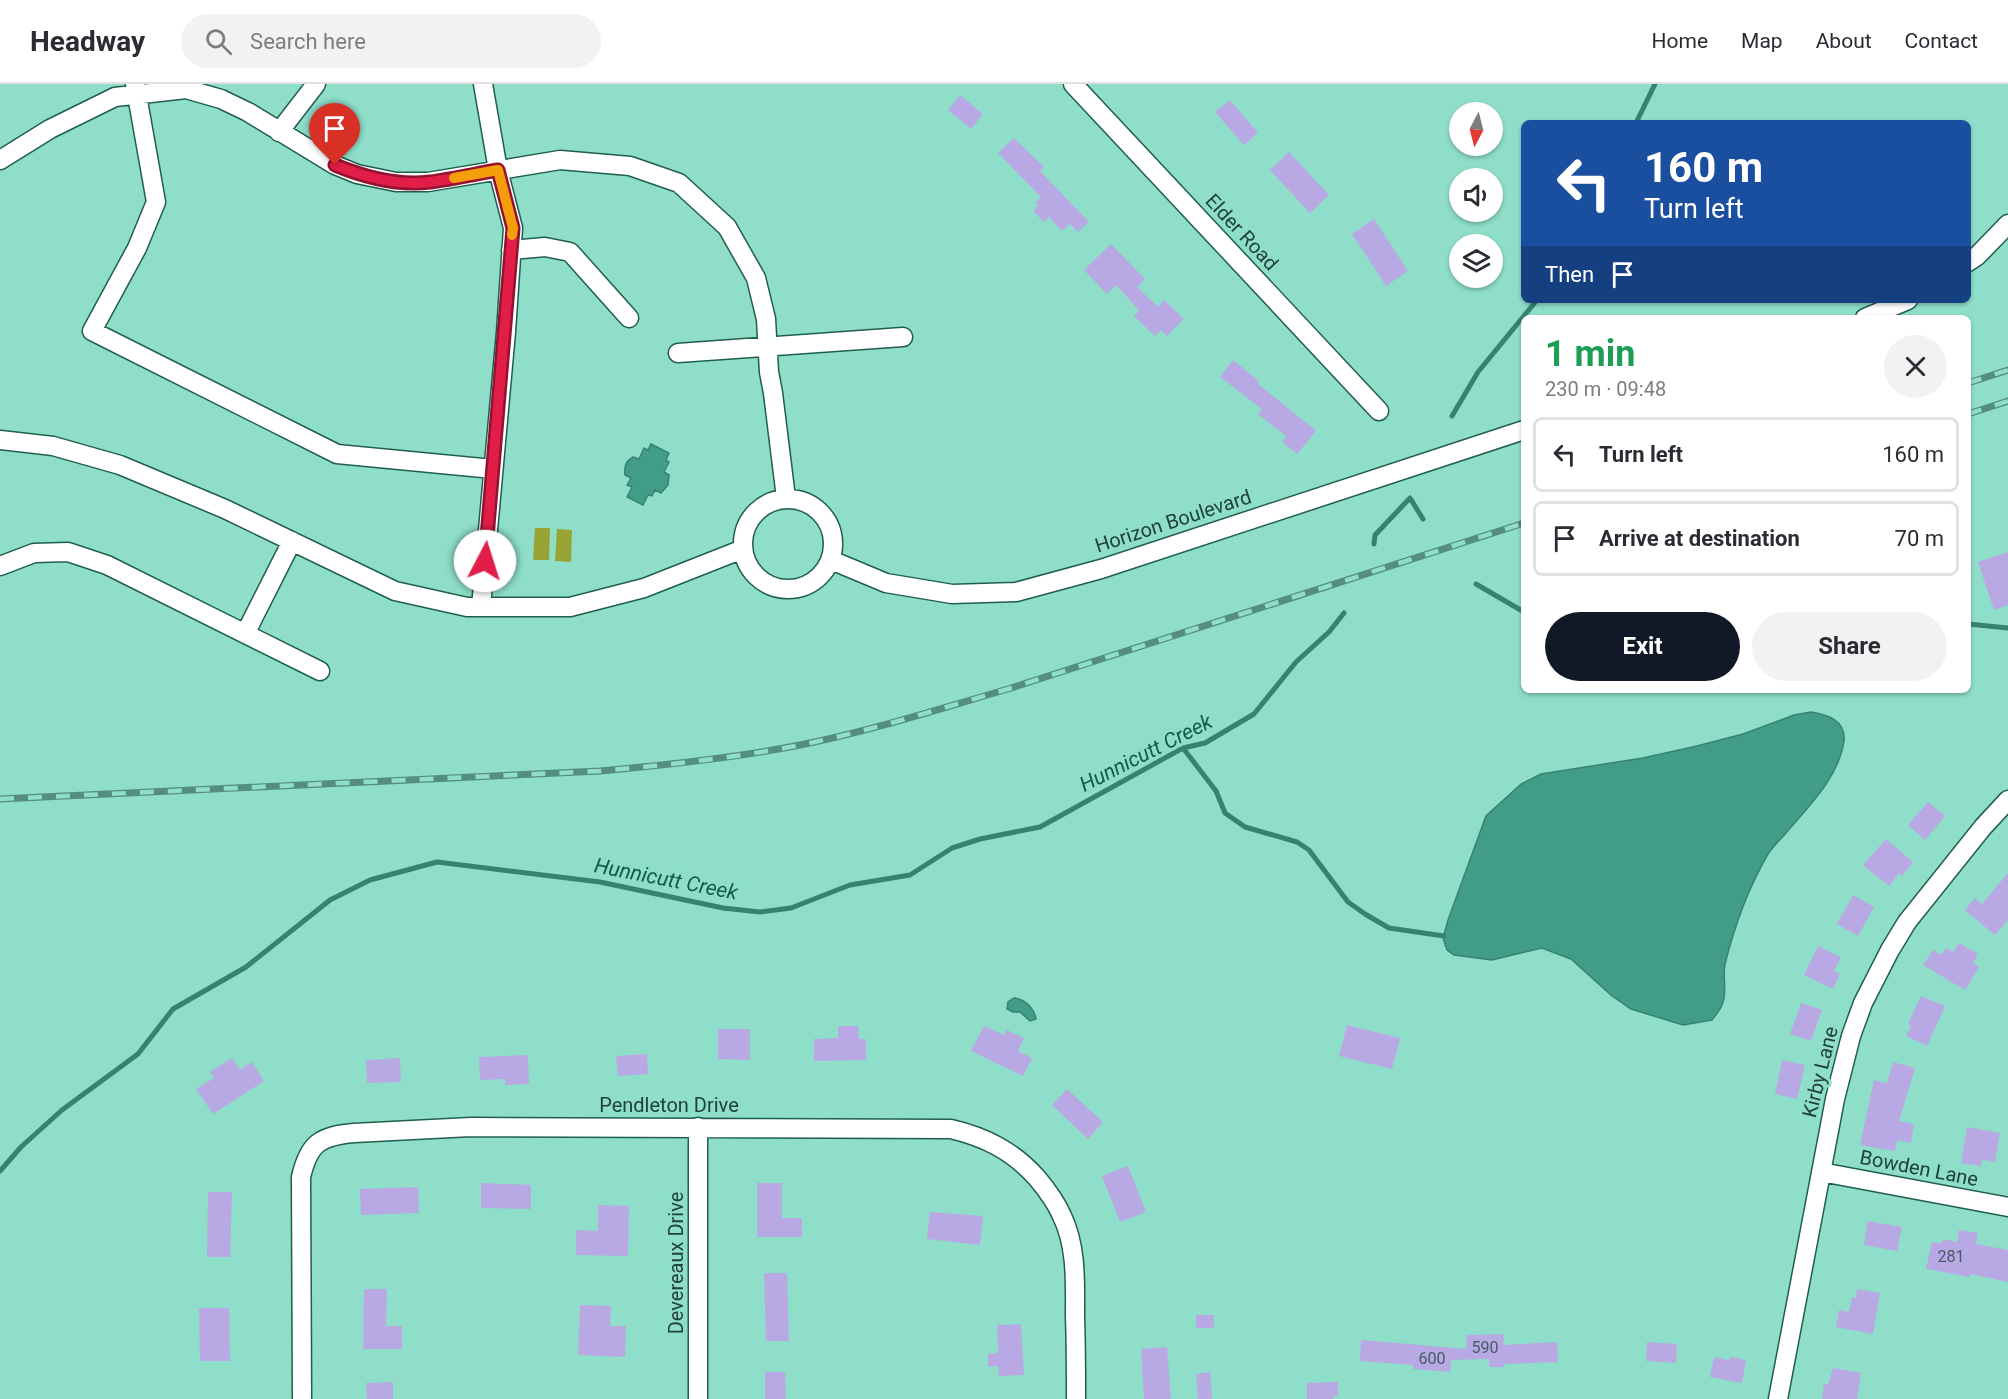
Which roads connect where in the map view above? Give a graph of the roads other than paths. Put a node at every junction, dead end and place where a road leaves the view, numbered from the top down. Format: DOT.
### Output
graph roads {
  1 [pos="316,84"];
  2 [pos="483,84"];
  3 [pos="1073,84"];
  4 [pos="136,89"];
  5 [pos="279,132"];
  6 [pos="0,160"];
  7 [pos="498,170"];
  8 [pos="2008,224"];
  9 [pos="511,250"];
  10 [pos="1971,260"];
  11 [pos="1901,303"];
  12 [pos="1872,315"];
  13 [pos="628,318"];
  14 [pos="903,337"];
  15 [pos="768,347"];
  16 [pos="678,353"];
  17 [pos="1379,411"];
  18 [pos="1521,431"];
  19 [pos="0,440"];
  20 [pos="493,469"];
  21 [pos="786,498"];
  22 [pos="292,541"];
  23 [pos="743,549"];
  24 [pos="831,560"];
  25 [pos="0,566"];
  26 [pos="481,607"];
  27 [pos="245,633"];
  28 [pos="320,671"];
  29 [pos="2008,800"];
  30 [pos="698,1127"];
  31 [pos="1821,1172"];
  32 [pos="2008,1208"];
  33 [pos="302,1399"];
  34 [pos="698,1399"];
  35 [pos="1076,1399"];
  36 [pos="1778,1399"];
  1 -- 5 [label="street"];
  2 -- 7 [label="street"];
  3 -- 17 [label="street, Elder Road"];
  4 -- 5 [label="street"];
  4 -- 6 [label="street"];
  4 -- 20 [label="street"];
  5 -- 7 [label="street"];
  7 -- 9 [label="street"];
  7 -- 15 [label="street"];
  8 -- 10 [label="street"];
  9 -- 13 [label="street"];
  9 -- 20 [label="street"];
  11 -- 12 [label="street"];
  14 -- 15 [label="street"];
  15 -- 16 [label="street"];
  15 -- 21 [label="street"];
  18 -- 24 [label="street, Horizon Boulevard"];
  19 -- 22 [label="street"];
  20 -- 26 [label="street"];
  21 -- 23 [label="street"];
  21 -- 24 [label="street"];
  22 -- 26 [label="street"];
  22 -- 27 [label="street"];
  23 -- 24 [label="street"];
  23 -- 26 [label="street"];
  25 -- 27 [label="street"];
  27 -- 28 [label="street"];
  29 -- 31 [label="street, Kirby Lane"];
  30 -- 33 [label="street, Pendleton Drive"];
  30 -- 34 [label="street, Devereaux Drive"];
  30 -- 35 [label="street, Pendleton Drive"];
  31 -- 32 [label="street, Bowden Lane"];
  31 -- 36 [label="street, Kirby Lane"];
}
